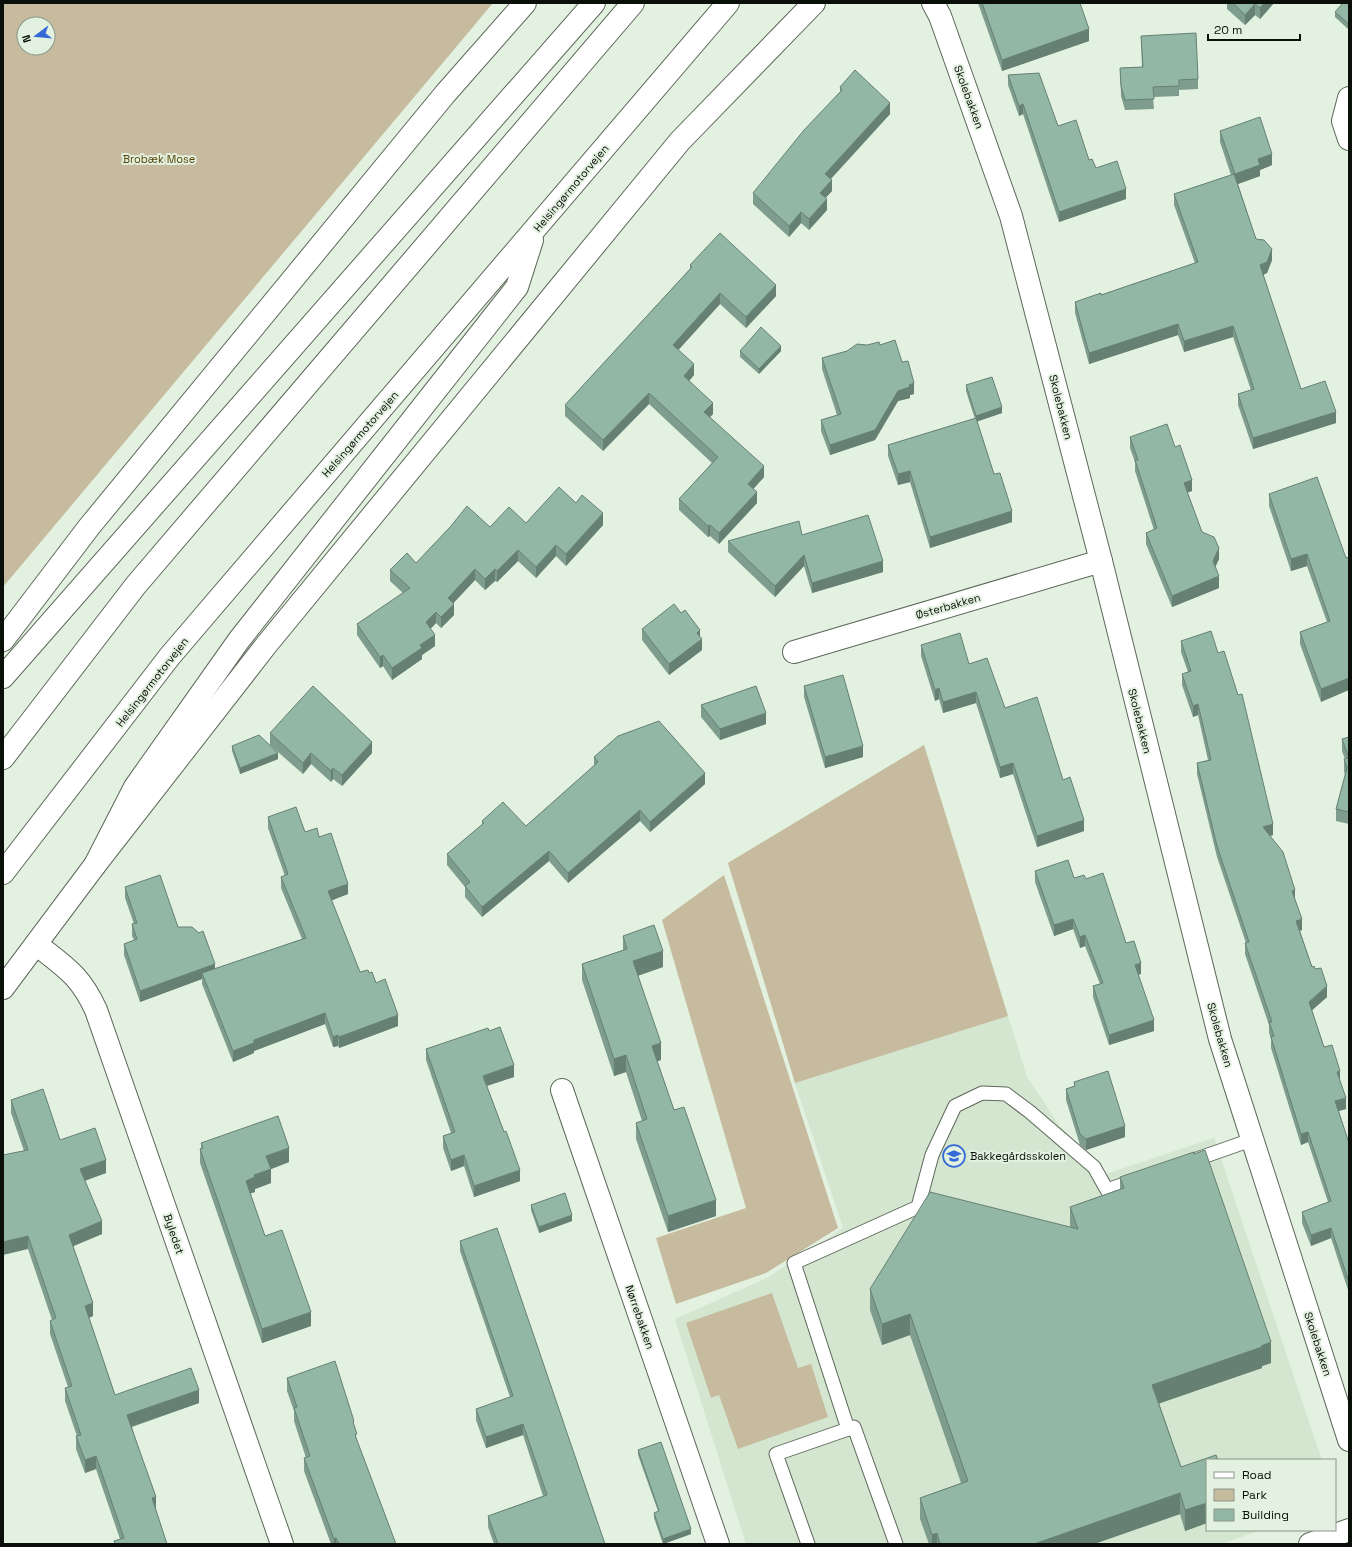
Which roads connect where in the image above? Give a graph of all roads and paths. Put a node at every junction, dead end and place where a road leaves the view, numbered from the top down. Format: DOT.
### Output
graph roads {
  1 [pos="524,3"];
  2 [pos="594,3"];
  3 [pos="633,3"];
  4 [pos="728,3"];
  5 [pos="814,3"];
  6 [pos="934,3"];
  7 [pos="1349,98"];
  8 [pos="1349,139"];
  9 [pos="534,231"];
  10 [pos="1101,561"];
  11 [pos="3,640"];
  12 [pos="794,652"];
  13 [pos="3,677"];
  14 [pos="3,758"];
  15 [pos="95,865"];
  16 [pos="3,873"];
  17 [pos="36,944"];
  18 [pos="3,988"];
  19 [pos="562,1090"];
  20 [pos="1251,1140"];
  21 [pos="1179,1165"];
  22 [pos="1150,1175"];
  23 [pos="848,1429"];
  24 [pos="1349,1440"];
  25 [pos="1349,1530"];
  26 [pos="282,1544"];
  27 [pos="718,1544"];
  28 [pos="808,1544"];
  29 [pos="896,1544"];
  30 [pos="1310,1544"];
  1 -- 11 [label="main road"];
  2 -- 13 [label="main road"];
  3 -- 14 [label="main road"];
  4 -- 9 [label="main road, Helsingørmotorvejen"];
  5 -- 15 [label="main road"];
  6 -- 10 [label="main road, Skolebakken"];
  7 -- 8 [label="main road"];
  9 -- 15 [label="main road"];
  9 -- 16 [label="main road, Helsingørmotorvejen"];
  10 -- 12 [label="main road, Østerbakken"];
  10 -- 20 [label="main road, Skolebakken"];
  15 -- 17 [label="main road"];
  17 -- 18 [label="main road"];
  17 -- 26 [label="main road, Byledet"];
  19 -- 27 [label="main road, Nørrebakken"];
  20 -- 21 [label="lane"];
  20 -- 24 [label="main road, Skolebakken"];
  22 -- 23 [label="lane"];
  23 -- 28 [label="lane"];
  23 -- 29 [label="lane"];
  25 -- 30 [label="main road"];
}
